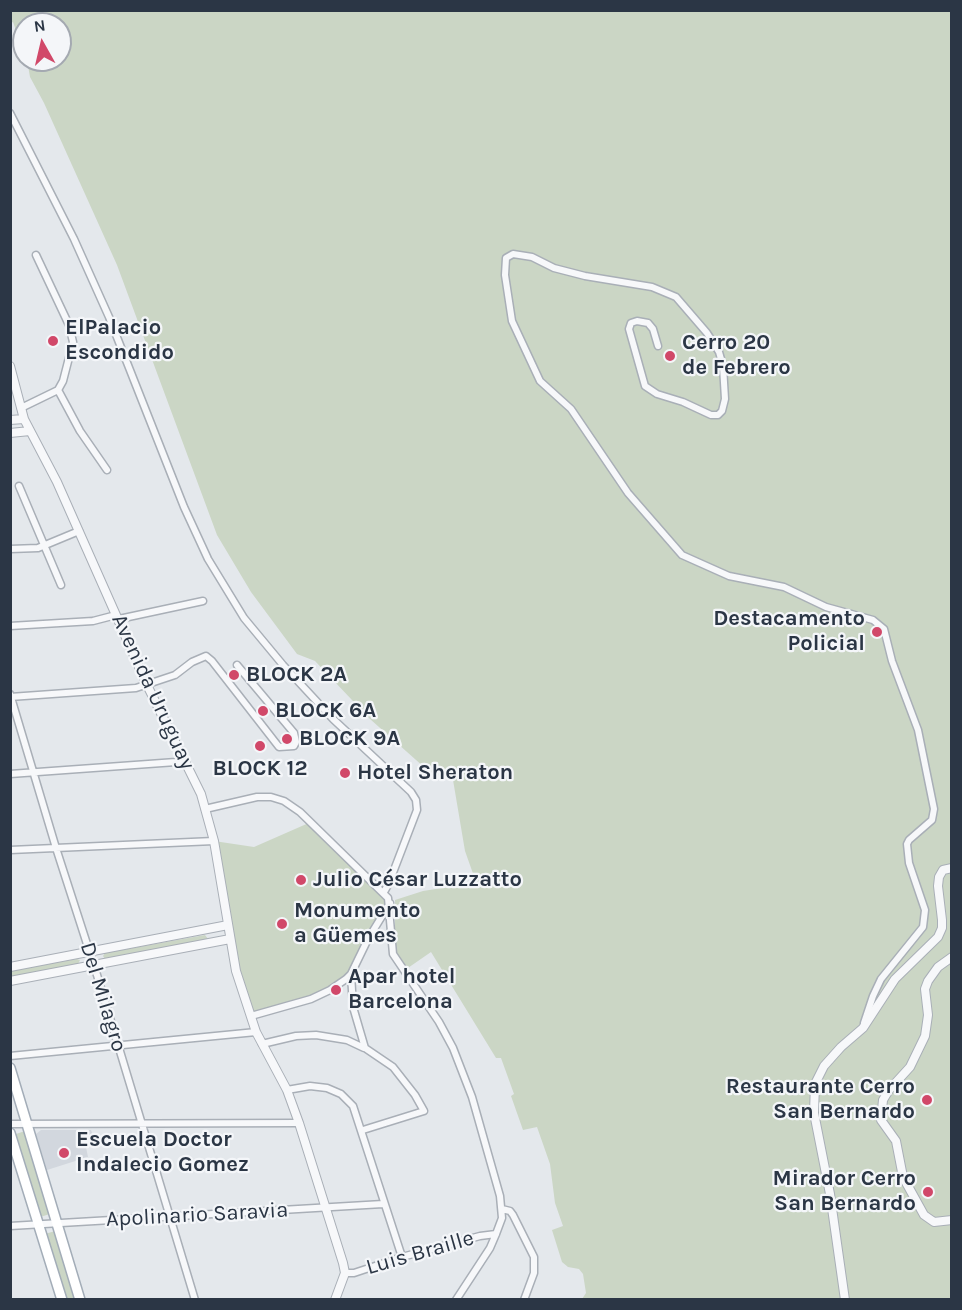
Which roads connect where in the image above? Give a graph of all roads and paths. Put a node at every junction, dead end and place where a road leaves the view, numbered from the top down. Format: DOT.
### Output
graph roads {
  1 [pos="10,113"];
  2 [pos="36,255"];
  3 [pos="658,346"];
  4 [pos="10,366"];
  5 [pos="57,390"];
  6 [pos="21,408"];
  7 [pos="24,419"];
  8 [pos="10,420"];
  9 [pos="30,430"];
  10 [pos="10,434"];
  11 [pos="107,470"];
  12 [pos="20,486"];
  13 [pos="79,531"];
  14 [pos="46,546"];
  15 [pos="10,549"];
  16 [pos="61,585"];
  17 [pos="203,601"];
  18 [pos="118,617"];
  19 [pos="10,626"];
  20 [pos="237,665"];
  21 [pos="147,685"];
  22 [pos="11,696"];
  23 [pos="185,760"];
  24 [pos="34,772"];
  25 [pos="10,774"];
  26 [pos="205,809"];
  27 [pos="214,841"];
  28 [pos="56,848"];
  29 [pos="10,850"];
  30 [pos="951,868"];
  31 [pos="384,892"];
  32 [pos="390,903"];
  33 [pos="228,926"];
  34 [pos="230,939"];
  35 [pos="90,952"];
  36 [pos="951,957"];
  37 [pos="94,965"];
  38 [pos="10,967"];
  39 [pos="351,974"];
  40 [pos="10,981"];
  41 [pos="250,1016"];
  42 [pos="863,1028"];
  43 [pos="256,1032"];
  44 [pos="262,1044"];
  45 [pos="119,1045"];
  46 [pos="364,1048"];
  47 [pos="10,1056"];
  48 [pos="10,1068"];
  49 [pos="287,1090"];
  50 [pos="299,1123"];
  51 [pos="10,1124"];
  52 [pos="26,1124"];
  53 [pos="142,1124"];
  54 [pos="363,1130"];
  55 [pos="10,1133"];
  56 [pos="383,1204"];
  57 [pos="326,1208"];
  58 [pos="502,1209"];
  59 [pos="172,1217"];
  60 [pos="951,1220"];
  61 [pos="56,1223"];
  62 [pos="39,1225"];
  63 [pos="10,1226"];
  64 [pos="496,1234"];
  65 [pos="402,1257"];
  66 [pos="345,1274"];
  67 [pos="62,1299"];
  68 [pos="80,1299"];
  69 [pos="195,1299"];
  70 [pos="335,1299"];
  71 [pos="456,1299"];
  72 [pos="524,1299"];
  73 [pos="845,1299"];
  1 -- 31 [label="street"];
  2 -- 5 [label="street"];
  3 -- 42 [label="street"];
  4 -- 6 [label="street, Avenida Uruguay"];
  5 -- 6 [label="street"];
  5 -- 11 [label="street"];
  6 -- 7 [label="street, Avenida Uruguay"];
  7 -- 8 [label="street"];
  7 -- 9 [label="street, Avenida Uruguay"];
  9 -- 10 [label="street"];
  9 -- 13 [label="street, Avenida Uruguay"];
  12 -- 14 [label="street"];
  13 -- 14 [label="street"];
  13 -- 18 [label="street, Avenida Uruguay"];
  14 -- 15 [label="street"];
  14 -- 16 [label="street"];
  17 -- 18 [label="street"];
  18 -- 19 [label="street"];
  18 -- 21 [label="street, Avenida Uruguay"];
  20 -- 21 [label="street"];
  21 -- 22 [label="street"];
  21 -- 23 [label="street, Avenida Uruguay"];
  22 -- 24 [label="street, Del Milagro"];
  23 -- 24 [label="street"];
  23 -- 26 [label="street, Avenida Uruguay"];
  24 -- 25 [label="street"];
  24 -- 28 [label="street, Del Milagro"];
  26 -- 27 [label="street, Avenida Uruguay"];
  26 -- 31 [label="street"];
  27 -- 28 [label="street"];
  27 -- 33 [label="street, Avenida Uruguay"];
  28 -- 29 [label="street"];
  28 -- 35 [label="street, Del Milagro"];
  30 -- 42 [label="street"];
  31 -- 32 [label="street"];
  32 -- 39 [label="street"];
  32 -- 58 [label="street"];
  33 -- 34 [label="street, Avenida Uruguay"];
  33 -- 35 [label="street"];
  34 -- 37 [label="street"];
  34 -- 41 [label="street, Avenida Uruguay"];
  35 -- 37 [label="street, Del Milagro"];
  35 -- 38 [label="street"];
  36 -- 60 [label="street"];
  37 -- 40 [label="street"];
  37 -- 45 [label="street, Del Milagro"];
  39 -- 41 [label="street"];
  39 -- 46 [label="street"];
  41 -- 43 [label="street, Avenida Uruguay"];
  42 -- 73 [label="street"];
  43 -- 44 [label="street, Avenida Uruguay"];
  43 -- 45 [label="street"];
  44 -- 46 [label="street"];
  44 -- 49 [label="street, Avenida Uruguay"];
  45 -- 47 [label="street"];
  45 -- 53 [label="street, Del Milagro"];
  46 -- 54 [label="street"];
  48 -- 52 [label="main road"];
  49 -- 50 [label="street, Avenida Uruguay"];
  49 -- 54 [label="street"];
  50 -- 53 [label="street"];
  50 -- 57 [label="street, Avenida Uruguay"];
  51 -- 52 [label="street"];
  52 -- 53 [label="street"];
  52 -- 61 [label="main road"];
  53 -- 59 [label="street, Del Milagro"];
  54 -- 56 [label="street"];
  55 -- 62 [label="main road"];
  56 -- 57 [label="street, Apolinario Saravia"];
  56 -- 65 [label="street"];
  57 -- 59 [label="street, Apolinario Saravia"];
  57 -- 66 [label="street, Avenida Uruguay"];
  58 -- 64 [label="street"];
  58 -- 72 [label="street"];
  59 -- 61 [label="street, Apolinario Saravia"];
  59 -- 69 [label="street, Del Milagro"];
  61 -- 62 [label="street, Apolinario Saravia"];
  61 -- 68 [label="main road"];
  62 -- 63 [label="street, Apolinario Saravia"];
  62 -- 67 [label="main road"];
  64 -- 65 [label="street, Luis Braille"];
  64 -- 71 [label="street"];
  65 -- 66 [label="street, Luis Braille"];
  66 -- 70 [label="street"];
}
